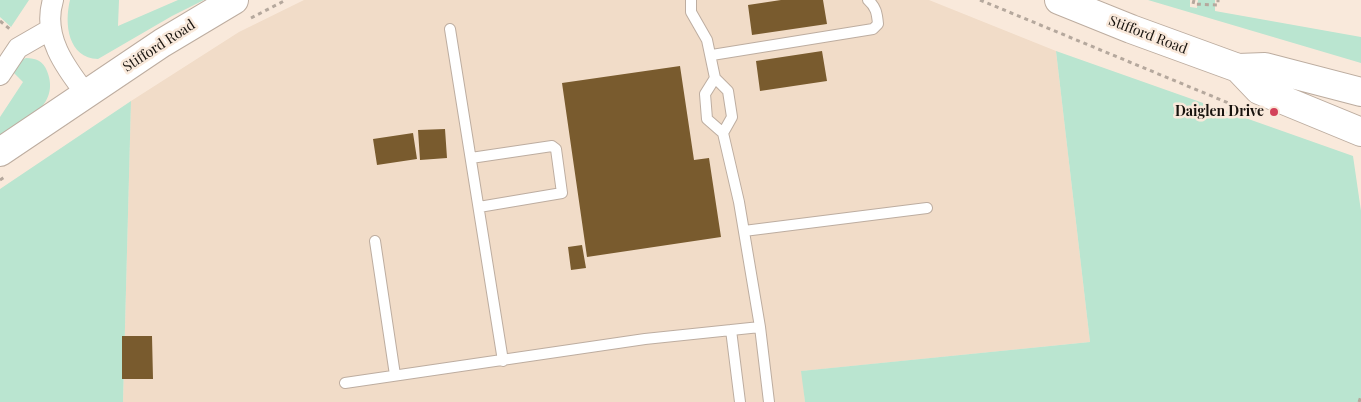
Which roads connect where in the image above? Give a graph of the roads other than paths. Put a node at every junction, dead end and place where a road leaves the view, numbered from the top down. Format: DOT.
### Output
graph roads {
  1 [pos="53,0"];
  2 [pos="234,0"];
  3 [pos="691,0"];
  4 [pos="868,0"];
  5 [pos="1059,0"];
  6 [pos="51,29"];
  7 [pos="450,29"];
  8 [pos="712,55"];
  9 [pos="1238,68"];
  10 [pos="0,75"];
  11 [pos="715,78"];
  12 [pos="1361,92"];
  13 [pos="86,94"];
  14 [pos="1361,132"];
  15 [pos="723,134"];
  16 [pos="0,152"];
  17 [pos="471,158"];
  18 [pos="479,207"];
  19 [pos="927,208"];
  20 [pos="744,231"];
  21 [pos="375,241"];
  22 [pos="760,327"];
  23 [pos="731,330"];
  24 [pos="503,361"];
  25 [pos="395,375"];
  26 [pos="345,383"];
  27 [pos="740,402"];
  28 [pos="768,402"];
  1 -- 6 [label="street"];
  2 -- 13 [label="main road, Stifford Road"];
  3 -- 8 [label="lane"];
  4 -- 8 [label="lane"];
  5 -- 9 [label="main road, Stifford Road"];
  6 -- 10 [label="street"];
  6 -- 13 [label="street"];
  7 -- 17 [label="lane"];
  8 -- 11 [label="lane"];
  9 -- 12 [label="main road, Stifford Road"];
  9 -- 14 [label="main road, Stifford Road"];
  11 -- 15 [label="lane"];
  11 -- 15 [label="lane"];
  13 -- 16 [label="main road, Stifford Road"];
  15 -- 20 [label="lane"];
  17 -- 18 [label="lane"];
  17 -- 18 [label="lane"];
  18 -- 24 [label="lane"];
  19 -- 20 [label="lane"];
  20 -- 22 [label="lane"];
  21 -- 25 [label="lane"];
  22 -- 23 [label="lane"];
  22 -- 28 [label="lane"];
  23 -- 24 [label="lane"];
  23 -- 27 [label="lane"];
  24 -- 25 [label="lane"];
  25 -- 26 [label="lane"];
}
